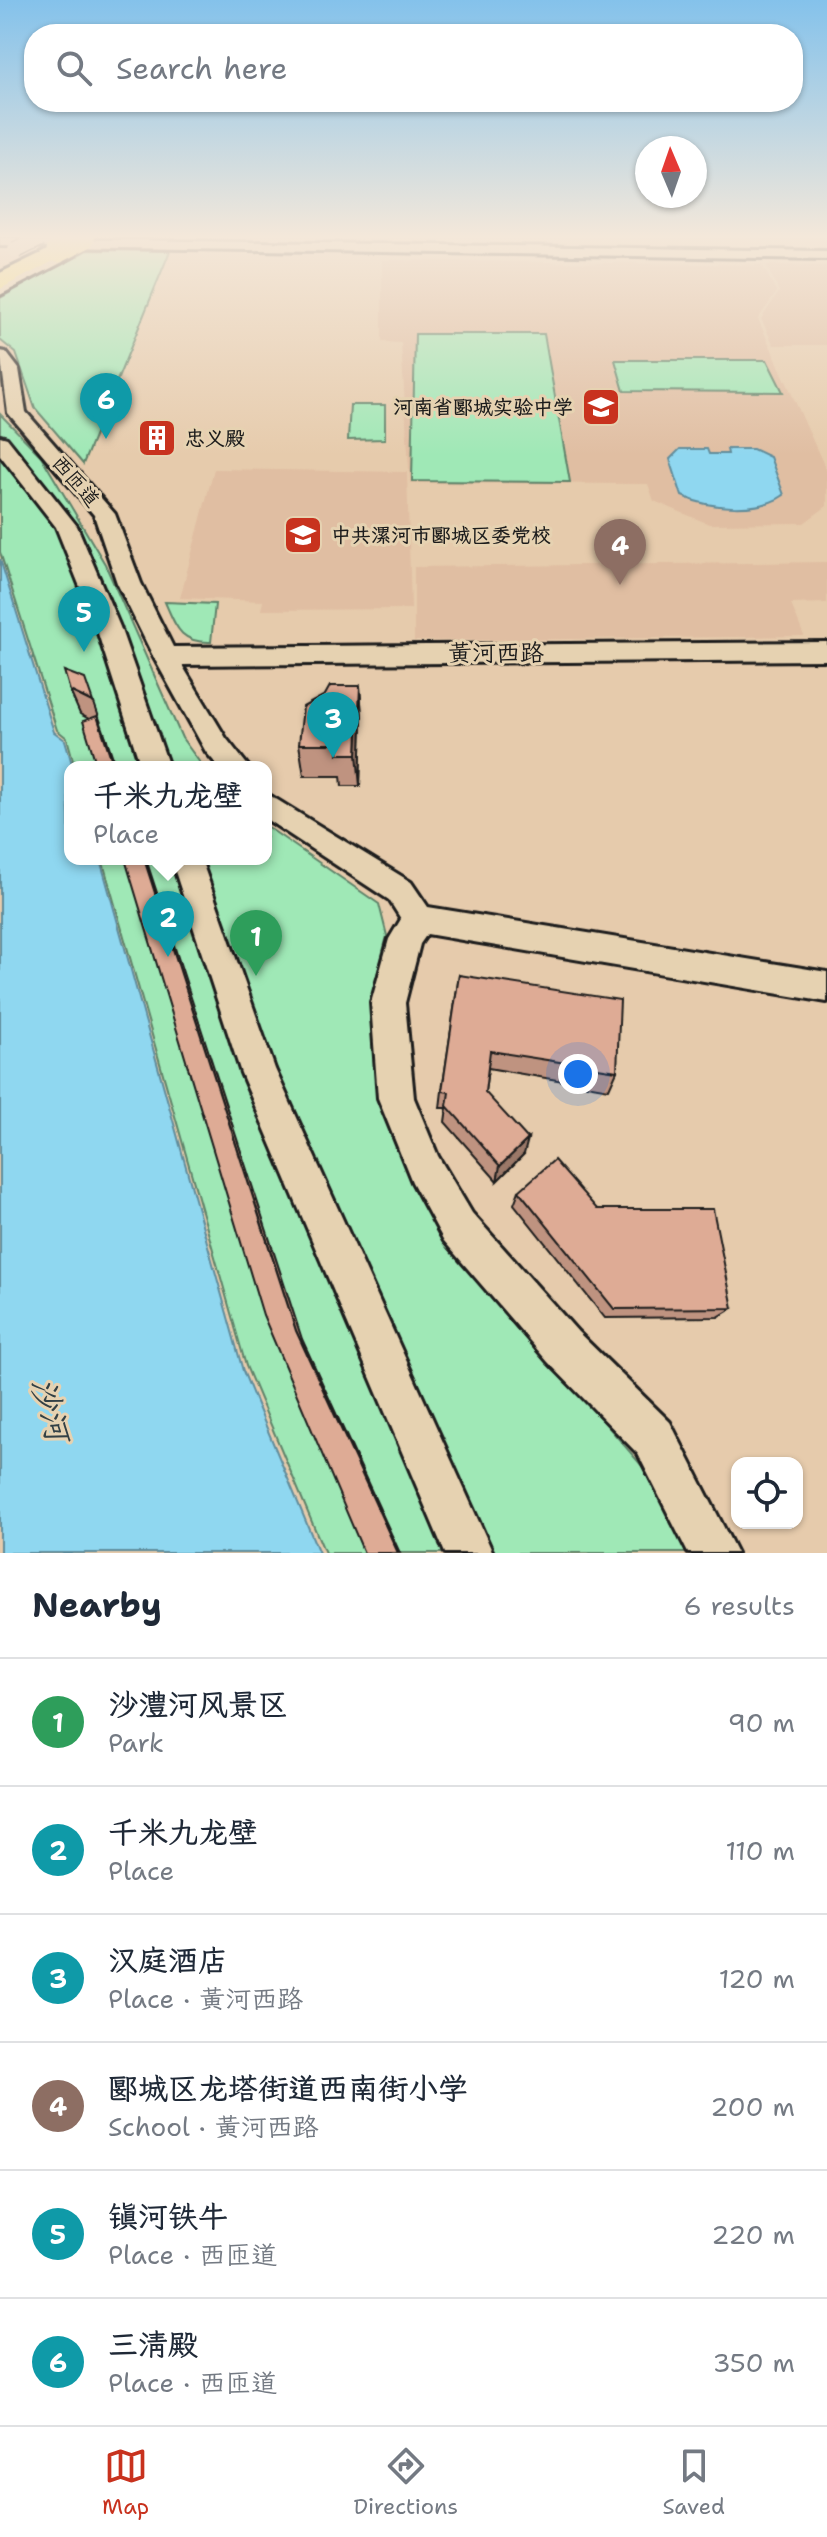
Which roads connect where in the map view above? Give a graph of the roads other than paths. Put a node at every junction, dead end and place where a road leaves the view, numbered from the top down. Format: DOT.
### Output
graph roads {
  1 [pos="0,356"];
  2 [pos="0,442"];
  3 [pos="827,651"];
  4 [pos="165,656"];
  5 [pos="153,761"];
  6 [pos="230,761"];
  7 [pos="272,808"];
  8 [pos="188,865"];
  9 [pos="419,919"];
  10 [pos="827,987"];
  11 [pos="469,1553"];
  12 [pos="713,1553"];
  1 -- 4 [label="street, 西匝道"];
  2 -- 5 [label="street"];
  3 -- 4 [label="street, 黄河西路"];
  4 -- 6 [label="street, 西匝道"];
  7 -- 9 [label="street"];
  8 -- 11 [label="street"];
  9 -- 10 [label="street"];
  9 -- 12 [label="street"];
}
